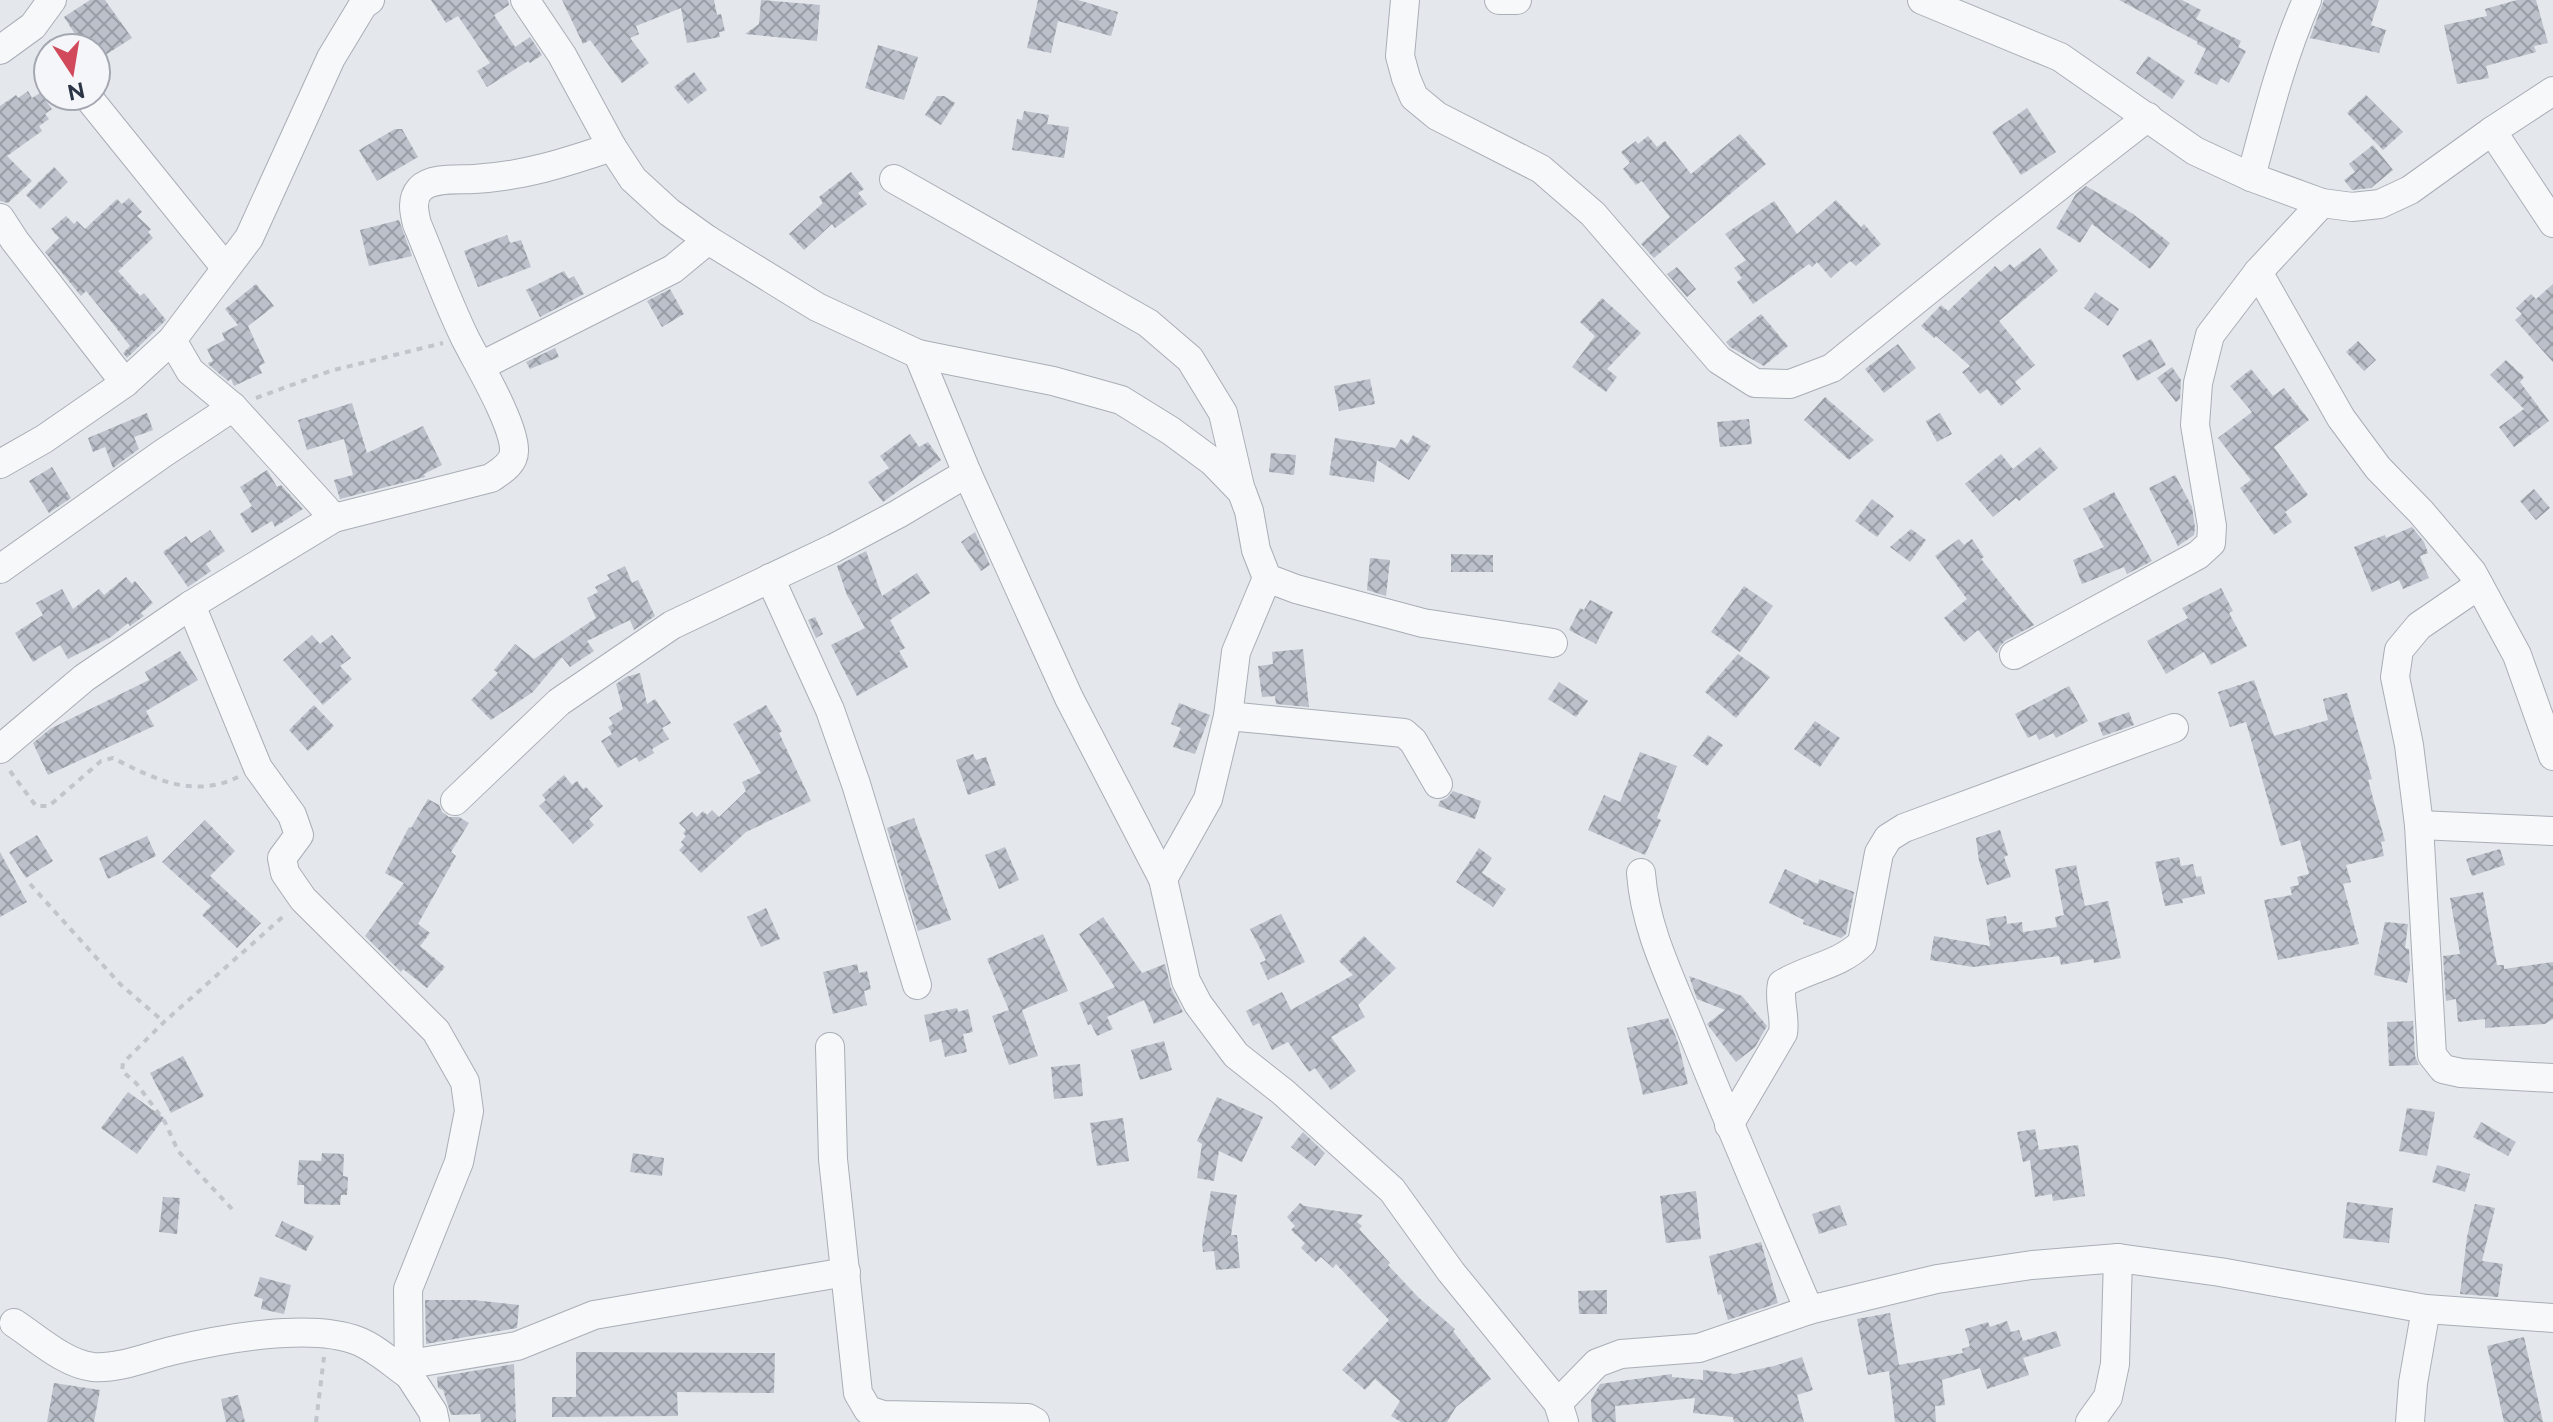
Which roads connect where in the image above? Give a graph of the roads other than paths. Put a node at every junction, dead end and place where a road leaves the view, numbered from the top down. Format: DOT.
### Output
graph roads {
  1 [pos="52,0"];
  2 [pos="370,0"];
  3 [pos="525,0"];
  4 [pos="1405,0"];
  5 [pos="1499,0"];
  6 [pos="1517,0"];
  7 [pos="2307,0"];
  8 [pos="1928,1"];
  9 [pos="42,32"];
  10 [pos="32,40"];
  11 [pos="0,50"];
  12 [pos="2553,91"];
  13 [pos="100,112"];
  14 [pos="2148,117"];
  15 [pos="2492,131"];
  16 [pos="612,147"];
  17 [pos="2251,177"];
  18 [pos="894,179"];
  19 [pos="2322,203"];
  20 [pos="0,218"];
  21 [pos="2553,223"];
  22 [pos="708,240"];
  23 [pos="225,267"];
  24 [pos="2258,272"];
  25 [pos="172,340"];
  26 [pos="918,354"];
  27 [pos="481,366"];
  28 [pos="125,383"];
  29 [pos="233,407"];
  30 [pos="0,464"];
  31 [pos="967,473"];
  32 [pos="1242,492"];
  33 [pos="334,518"];
  34 [pos="0,569"];
  35 [pos="770,578"];
  36 [pos="1267,578"];
  37 [pos="2479,585"];
  38 [pos="191,605"];
  39 [pos="1553,643"];
  40 [pos="2014,655"];
  41 [pos="1228,716"];
  42 [pos="2174,728"];
  43 [pos="2553,756"];
  44 [pos="4,759"];
  45 [pos="1438,784"];
  46 [pos="455,801"];
  47 [pos="2419,825"];
  48 [pos="2553,831"];
  49 [pos="1641,873"];
  50 [pos="1163,879"];
  51 [pos="917,985"];
  52 [pos="830,1047"];
  53 [pos="2553,1078"];
  54 [pos="1729,1125"];
  55 [pos="2118,1258"];
  56 [pos="846,1272"];
  57 [pos="2426,1309"];
  58 [pos="1809,1310"];
  59 [pos="2553,1318"];
  60 [pos="14,1323"];
  61 [pos="409,1370"];
  62 [pos="1561,1412"];
  63 [pos="435,1422"];
  64 [pos="1035,1422"];
  65 [pos="2090,1422"];
  66 [pos="2410,1422"];
  1 -- 9 [label="street"];
  2 -- 23 [label="street"];
  3 -- 16 [label="street"];
  4 -- 14 [label="street"];
  5 -- 6 [label="street"];
  7 -- 17 [label="street"];
  8 -- 14 [label="street"];
  10 -- 11 [label="street"];
  12 -- 15 [label="street"];
  13 -- 23 [label="street"];
  14 -- 17 [label="street"];
  15 -- 19 [label="street"];
  15 -- 21 [label="street"];
  16 -- 22 [label="street"];
  16 -- 27 [label="street"];
  17 -- 19 [label="street"];
  18 -- 32 [label="street"];
  19 -- 24 [label="street"];
  20 -- 28 [label="street"];
  22 -- 26 [label="street"];
  22 -- 27 [label="street"];
  23 -- 25 [label="street"];
  24 -- 37 [label="street"];
  24 -- 40 [label="street"];
  25 -- 28 [label="street"];
  25 -- 29 [label="street"];
  26 -- 31 [label="street"];
  26 -- 32 [label="street"];
  27 -- 33 [label="street"];
  28 -- 30 [label="street"];
  29 -- 33 [label="street"];
  29 -- 34 [label="street"];
  31 -- 35 [label="street"];
  31 -- 50 [label="street"];
  32 -- 36 [label="street"];
  33 -- 38 [label="street"];
  35 -- 46 [label="street"];
  35 -- 51 [label="street"];
  36 -- 39 [label="street"];
  36 -- 41 [label="street"];
  37 -- 43 [label="street"];
  37 -- 47 [label="street"];
  38 -- 44 [label="street"];
  38 -- 61 [label="street"];
  41 -- 45 [label="street"];
  41 -- 50 [label="street"];
  42 -- 54 [label="street"];
  47 -- 48 [label="street"];
  47 -- 53 [label="street"];
  49 -- 54 [label="street"];
  50 -- 62 [label="street"];
  52 -- 56 [label="street"];
  54 -- 58 [label="street"];
  55 -- 57 [label="street"];
  55 -- 58 [label="street"];
  55 -- 65 [label="street"];
  56 -- 61 [label="street"];
  56 -- 64 [label="street"];
  57 -- 59 [label="street"];
  57 -- 66 [label="street"];
  58 -- 62 [label="street"];
  60 -- 61 [label="street"];
  61 -- 63 [label="street"];
}
